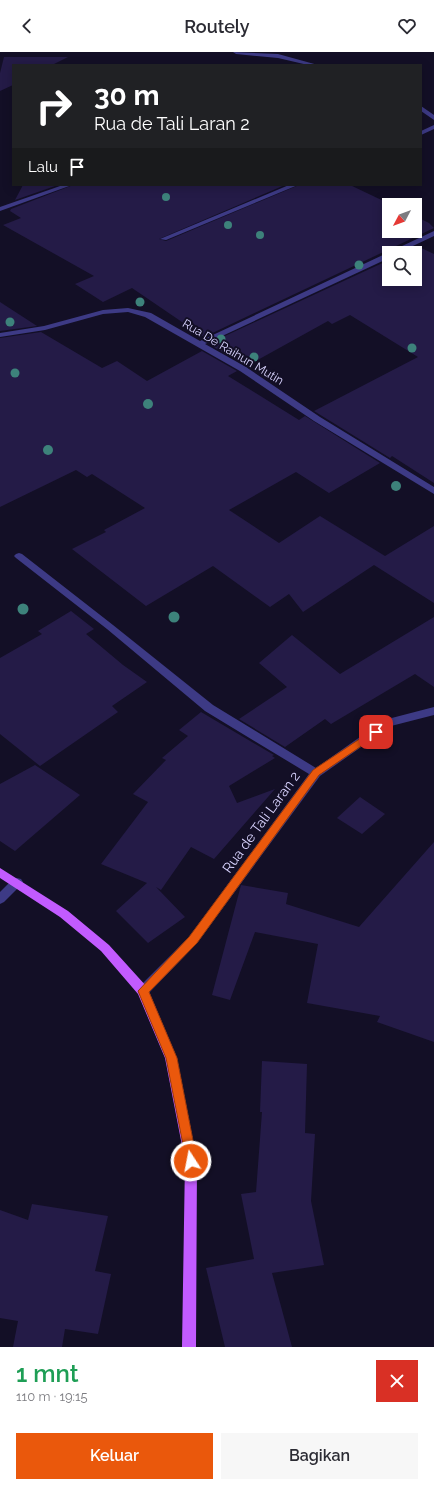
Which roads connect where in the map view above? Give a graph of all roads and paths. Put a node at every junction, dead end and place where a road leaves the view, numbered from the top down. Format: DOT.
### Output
graph roads {
  1 [pos="236,52"];
  2 [pos="311,64"];
  3 [pos="422,109"];
  4 [pos="434,118"];
  5 [pos="434,127"];
  6 [pos="422,132"];
  7 [pos="66,186"];
  8 [pos="293,186"];
  9 [pos="0,209"];
  10 [pos="434,233"];
  11 [pos="164,239"];
  12 [pos="407,246"];
  13 [pos="382,257"];
  14 [pos="0,335"];
  15 [pos="200,344"];
  16 [pos="434,491"];
  17 [pos="19,556"];
  18 [pos="434,711"];
  19 [pos="316,773"];
  20 [pos="0,872"];
  21 [pos="17,882"];
  22 [pos="0,899"];
  23 [pos="143,991"];
  24 [pos="189,1347"];
  1 -- 2 [label="street"];
  3 -- 4 [label="street"];
  5 -- 6 [label="street"];
  7 -- 9 [label="street"];
  8 -- 11 [label="street"];
  10 -- 12 [label="street"];
  13 -- 15 [label="street"];
  14 -- 15 [label="street, Rua De Raihun Mutin"];
  15 -- 16 [label="street, Rua De Raihun Mutin"];
  17 -- 19 [label="street"];
  18 -- 19 [label="street, Rua de Tali Laran 2"];
  19 -- 23 [label="street, Rua de Tali Laran 2"];
  20 -- 21 [label="main road"];
  21 -- 22 [label="street"];
  21 -- 23 [label="main road"];
  23 -- 24 [label="main road"];
}
